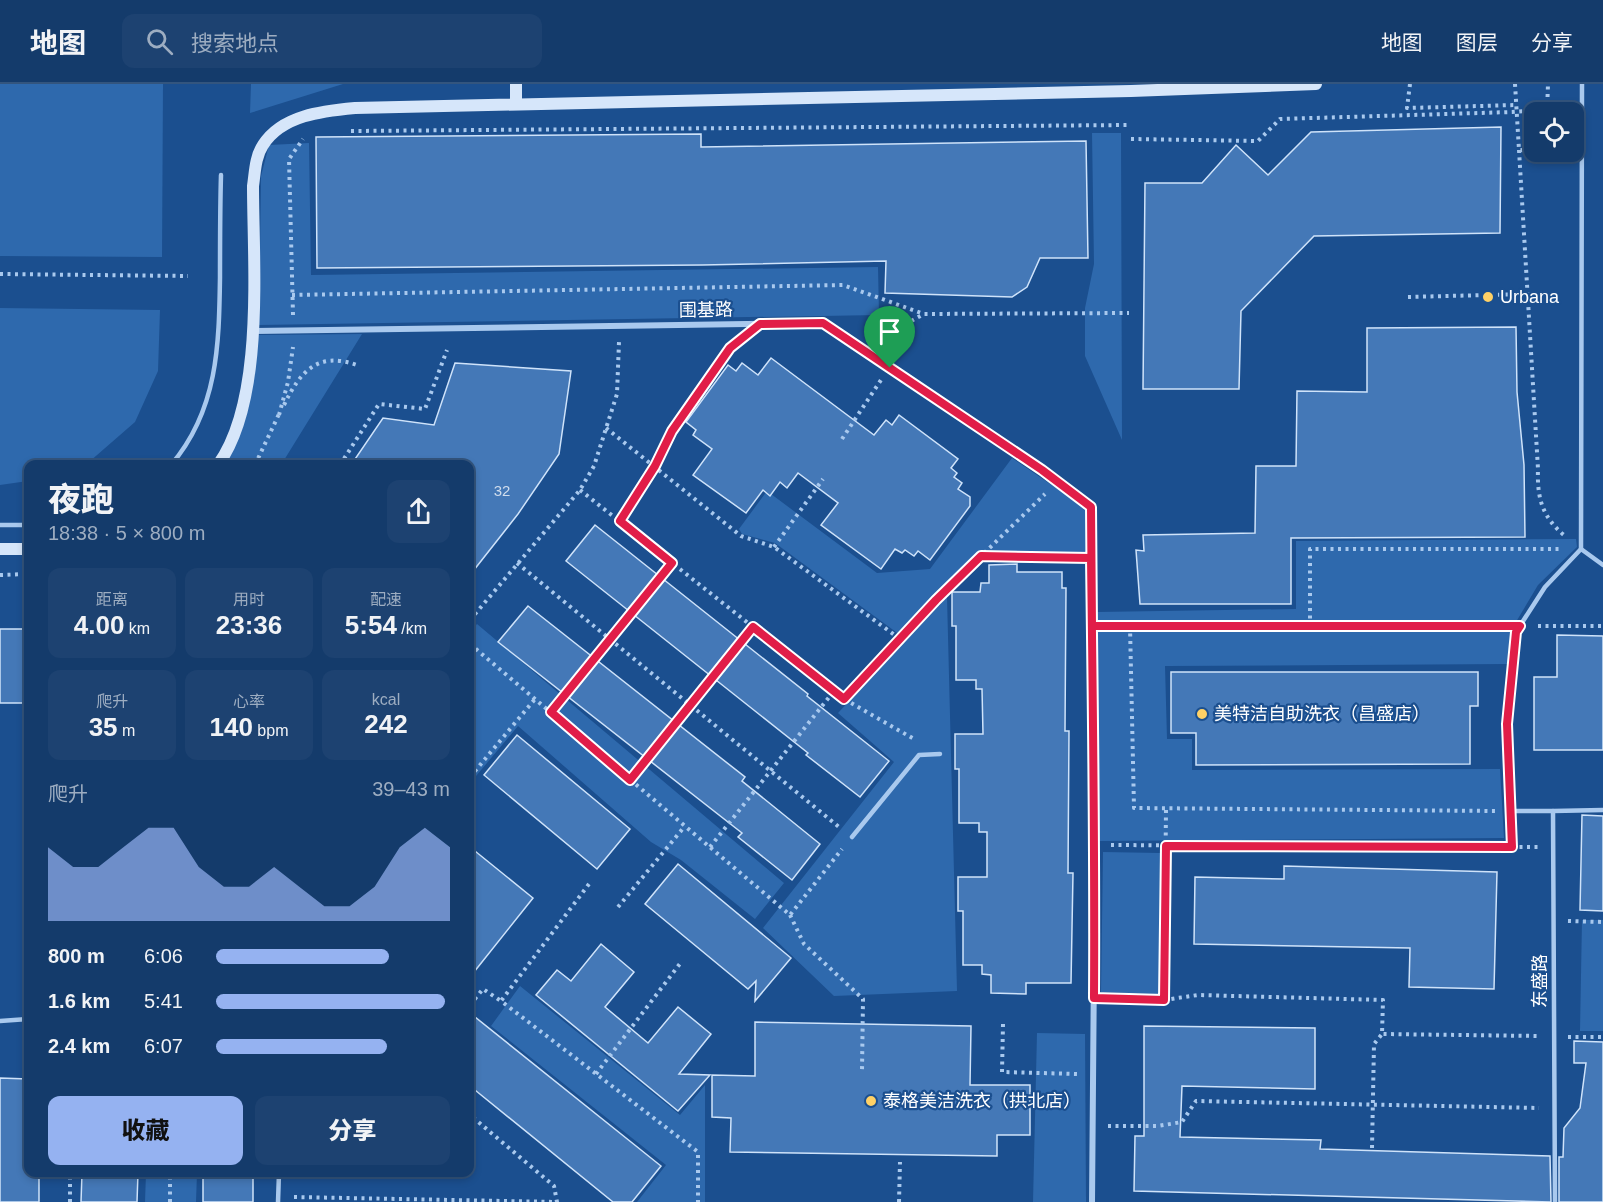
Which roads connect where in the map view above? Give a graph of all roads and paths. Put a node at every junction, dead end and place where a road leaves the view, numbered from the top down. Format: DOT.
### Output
graph roads {
  1 [pos="516,84"];
  2 [pos="1316,84"];
  3 [pos="1410,84"];
  4 [pos="1515,84"];
  5 [pos="1548,84"];
  6 [pos="1582,84"];
  7 [pos="1547,102"];
  8 [pos="1582,102"];
  9 [pos="516,104"];
  10 [pos="1516,105"];
  11 [pos="1524,112"];
  12 [pos="1130,125"];
  13 [pos="350,131"];
  14 [pos="305,136"];
  15 [pos="1131,139"];
  16 [pos="1519,150"];
  17 [pos="1524,150"];
  18 [pos="1582,162"];
  19 [pos="220,175"];
  20 [pos="0,274"];
  21 [pos="188,276"];
  22 [pos="1527,294"];
  23 [pos="292,295"];
  24 [pos="1408,297"];
  25 [pos="1129,313"];
  26 [pos="924,314"];
  27 [pos="760,324"];
  28 [pos="620,326"];
  29 [pos="293,330"];
  30 [pos="253,331"];
  31 [pos="447,350"];
  32 [pos="357,365"];
  33 [pos="890,368"];
  34 [pos="279,415"];
  35 [pos="606,428"];
  36 [pos="842,439"];
  37 [pos="175,460"];
  38 [pos="222,460"];
  39 [pos="257,460"];
  40 [pos="343,460"];
  41 [pos="655,466"];
  42 [pos="823,479"];
  43 [pos="1054,480"];
  44 [pos="580,490"];
  45 [pos="620,521"];
  46 [pos="0,525"];
  47 [pos="24,525"];
  48 [pos="774,547"];
  49 [pos="0,549"];
  50 [pos="24,549"];
  51 [pos="1581,549"];
  52 [pos="981,556"];
  53 [pos="1091,558"];
  54 [pos="517,563"];
  55 [pos="672,563"];
  56 [pos="1603,565"];
  57 [pos="24,574"];
  58 [pos="0,575"];
  59 [pos="474,615"];
  60 [pos="1092,626"];
  61 [pos="1130,626"];
  62 [pos="1310,626"];
  63 [pos="1520,626"];
  64 [pos="1603,626"];
  65 [pos="753,627"];
  66 [pos="610,639"];
  67 [pos="900,639"];
  68 [pos="474,647"];
  69 [pos="834,691"];
  70 [pos="534,699"];
  71 [pos="844,699"];
  72 [pos="691,706"];
  73 [pos="551,712"];
  74 [pos="940,754"];
  75 [pos="772,771"];
  76 [pos="474,772"];
  77 [pos="630,780"];
  78 [pos="1166,809"];
  79 [pos="1603,810"];
  80 [pos="1512,811"];
  81 [pos="1553,811"];
  82 [pos="685,826"];
  83 [pos="852,837"];
  84 [pos="1095,845"];
  85 [pos="1166,846"];
  86 [pos="710,847"];
  87 [pos="1512,847"];
  88 [pos="1553,848"];
  89 [pos="589,884"];
  90 [pos="618,907"];
  91 [pos="790,915"];
  92 [pos="1553,921"];
  93 [pos="1603,922"];
  94 [pos="682,961"];
  95 [pos="1094,998"];
  96 [pos="474,1000"];
  97 [pos="1164,1000"];
  98 [pos="501,1001"];
  99 [pos="24,1019"];
  100 [pos="0,1021"];
  101 [pos="1004,1024"];
  102 [pos="1382,1034"];
  103 [pos="1554,1037"];
  104 [pos="1603,1037"];
  105 [pos="862,1071"];
  106 [pos="596,1074"];
  107 [pos="1093,1074"];
  108 [pos="1373,1106"];
  109 [pos="1554,1108"];
  110 [pos="474,1118"];
  111 [pos="1093,1125"];
  112 [pos="1372,1148"];
  113 [pos="900,1162"];
  114 [pos="70,1177"];
  115 [pos="170,1177"];
  116 [pos="279,1177"];
  117 [pos="278,1199"];
  118 [pos="459,1201"];
  119 [pos="70,1202"];
  120 [pos="170,1202"];
  121 [pos="557,1202"];
  122 [pos="698,1202"];
  123 [pos="899,1202"];
  124 [pos="1092,1202"];
  125 [pos="1555,1202"];
  1 -- 9 [label="street"];
  2 -- 9 [label="street"];
  3 -- 10 [label="path"];
  4 -- 10 [label="path, bridge"];
  5 -- 7 [label="path"];
  6 -- 8 [label="lane"];
  9 -- 30 [label="street"];
  10 -- 16 [label="path, bridge"];
  11 -- 15 [label="path"];
  12 -- 13 [label="path"];
  14 -- 23 [label="path"];
  16 -- 17 [label="path, bridge"];
  16 -- 22 [label="path"];
  18 -- 51 [label="lane"];
  19 -- 37 [label="lane"];
  20 -- 21 [label="path"];
  22 -- 24 [label="path"];
  22 -- 51 [label="path"];
  23 -- 26 [label="path"];
  23 -- 29 [label="path"];
  25 -- 26 [label="path"];
  26 -- 33 [label="path"];
  27 -- 28 [label="street, 围基路"];
  27 -- 33 [label="street, 围基路"];
  27 -- 41 [label="path"];
  28 -- 29 [label="street, 围基路"];
  28 -- 35 [label="path"];
  29 -- 30 [label="street, 围基路"];
  29 -- 34 [label="path"];
  30 -- 38 [label="street"];
  31 -- 40 [label="path"];
  32 -- 34 [label="path"];
  33 -- 36 [label="path"];
  33 -- 43 [label="street, 围基路"];
  34 -- 39 [label="path"];
  35 -- 41 [label="path"];
  35 -- 44 [label="path"];
  41 -- 45 [label="path"];
  41 -- 48 [label="path"];
  42 -- 48 [label="path"];
  43 -- 52 [label="path"];
  43 -- 53 [label="street, 围基路"];
  44 -- 45 [label="path"];
  44 -- 54 [label="path"];
  45 -- 55 [label="path"];
  46 -- 47 [label="lane"];
  48 -- 67 [label="path"];
  49 -- 50 [label="street"];
  51 -- 56 [label="lane"];
  51 -- 62 [label="path"];
  51 -- 63 [label="lane"];
  52 -- 53 [label="path"];
  52 -- 67 [label="path"];
  53 -- 60 [label="street, 围基路"];
  54 -- 59 [label="path"];
  54 -- 66 [label="path"];
  55 -- 65 [label="path"];
  55 -- 66 [label="path"];
  57 -- 58 [label="path"];
  60 -- 61 [label="path"];
  60 -- 84 [label="street, 围基路"];
  61 -- 62 [label="path"];
  61 -- 78 [label="path"];
  62 -- 63 [label="path"];
  63 -- 64 [label="path"];
  63 -- 80 [label="lane"];
  65 -- 69 [label="path"];
  65 -- 72 [label="path"];
  66 -- 72 [label="path"];
  66 -- 73 [label="path"];
  67 -- 71 [label="path"];
  68 -- 70 [label="path"];
  69 -- 71 [label="path"];
  69 -- 75 [label="path"];
  70 -- 73 [label="path"];
  70 -- 76 [label="path"];
  71 -- 74 [label="path"];
  72 -- 75 [label="path"];
  72 -- 77 [label="path"];
  73 -- 77 [label="path"];
  74 -- 83 [label="lane"];
  75 -- 83 [label="path"];
  75 -- 86 [label="path"];
  77 -- 82 [label="path"];
  78 -- 80 [label="path"];
  78 -- 85 [label="path"];
  79 -- 81 [label="lane"];
  80 -- 81 [label="lane"];
  80 -- 87 [label="path"];
  81 -- 88 [label="lane, 东盛路"];
  82 -- 86 [label="path"];
  82 -- 90 [label="path"];
  83 -- 91 [label="path"];
  84 -- 85 [label="path"];
  84 -- 95 [label="street, 围基路"];
  85 -- 87 [label="path"];
  85 -- 97 [label="path"];
  86 -- 91 [label="path"];
  87 -- 88 [label="path"];
  88 -- 92 [label="lane, 东盛路"];
  89 -- 98 [label="path"];
  91 -- 105 [label="path"];
  92 -- 93 [label="path"];
  92 -- 103 [label="lane, 东盛路"];
  94 -- 106 [label="path"];
  95 -- 97 [label="path"];
  95 -- 107 [label="street, 围基路"];
  96 -- 98 [label="path"];
  97 -- 102 [label="path"];
  98 -- 106 [label="path"];
  99 -- 100 [label="lane"];
  101 -- 107 [label="path"];
  102 -- 103 [label="path"];
  102 -- 108 [label="path"];
  103 -- 104 [label="path"];
  103 -- 109 [label="lane, 东盛路"];
  106 -- 122 [label="path"];
  107 -- 111 [label="street, 围基路"];
  108 -- 109 [label="path"];
  108 -- 111 [label="path"];
  108 -- 112 [label="path"];
  109 -- 125 [label="lane, 东盛路"];
  110 -- 121 [label="path"];
  111 -- 124 [label="street, 围基路"];
  113 -- 123 [label="path"];
  114 -- 119 [label="path"];
  115 -- 120 [label="path"];
  116 -- 117 [label="lane"];
  117 -- 118 [label="path"];
  118 -- 121 [label="path"];
}
